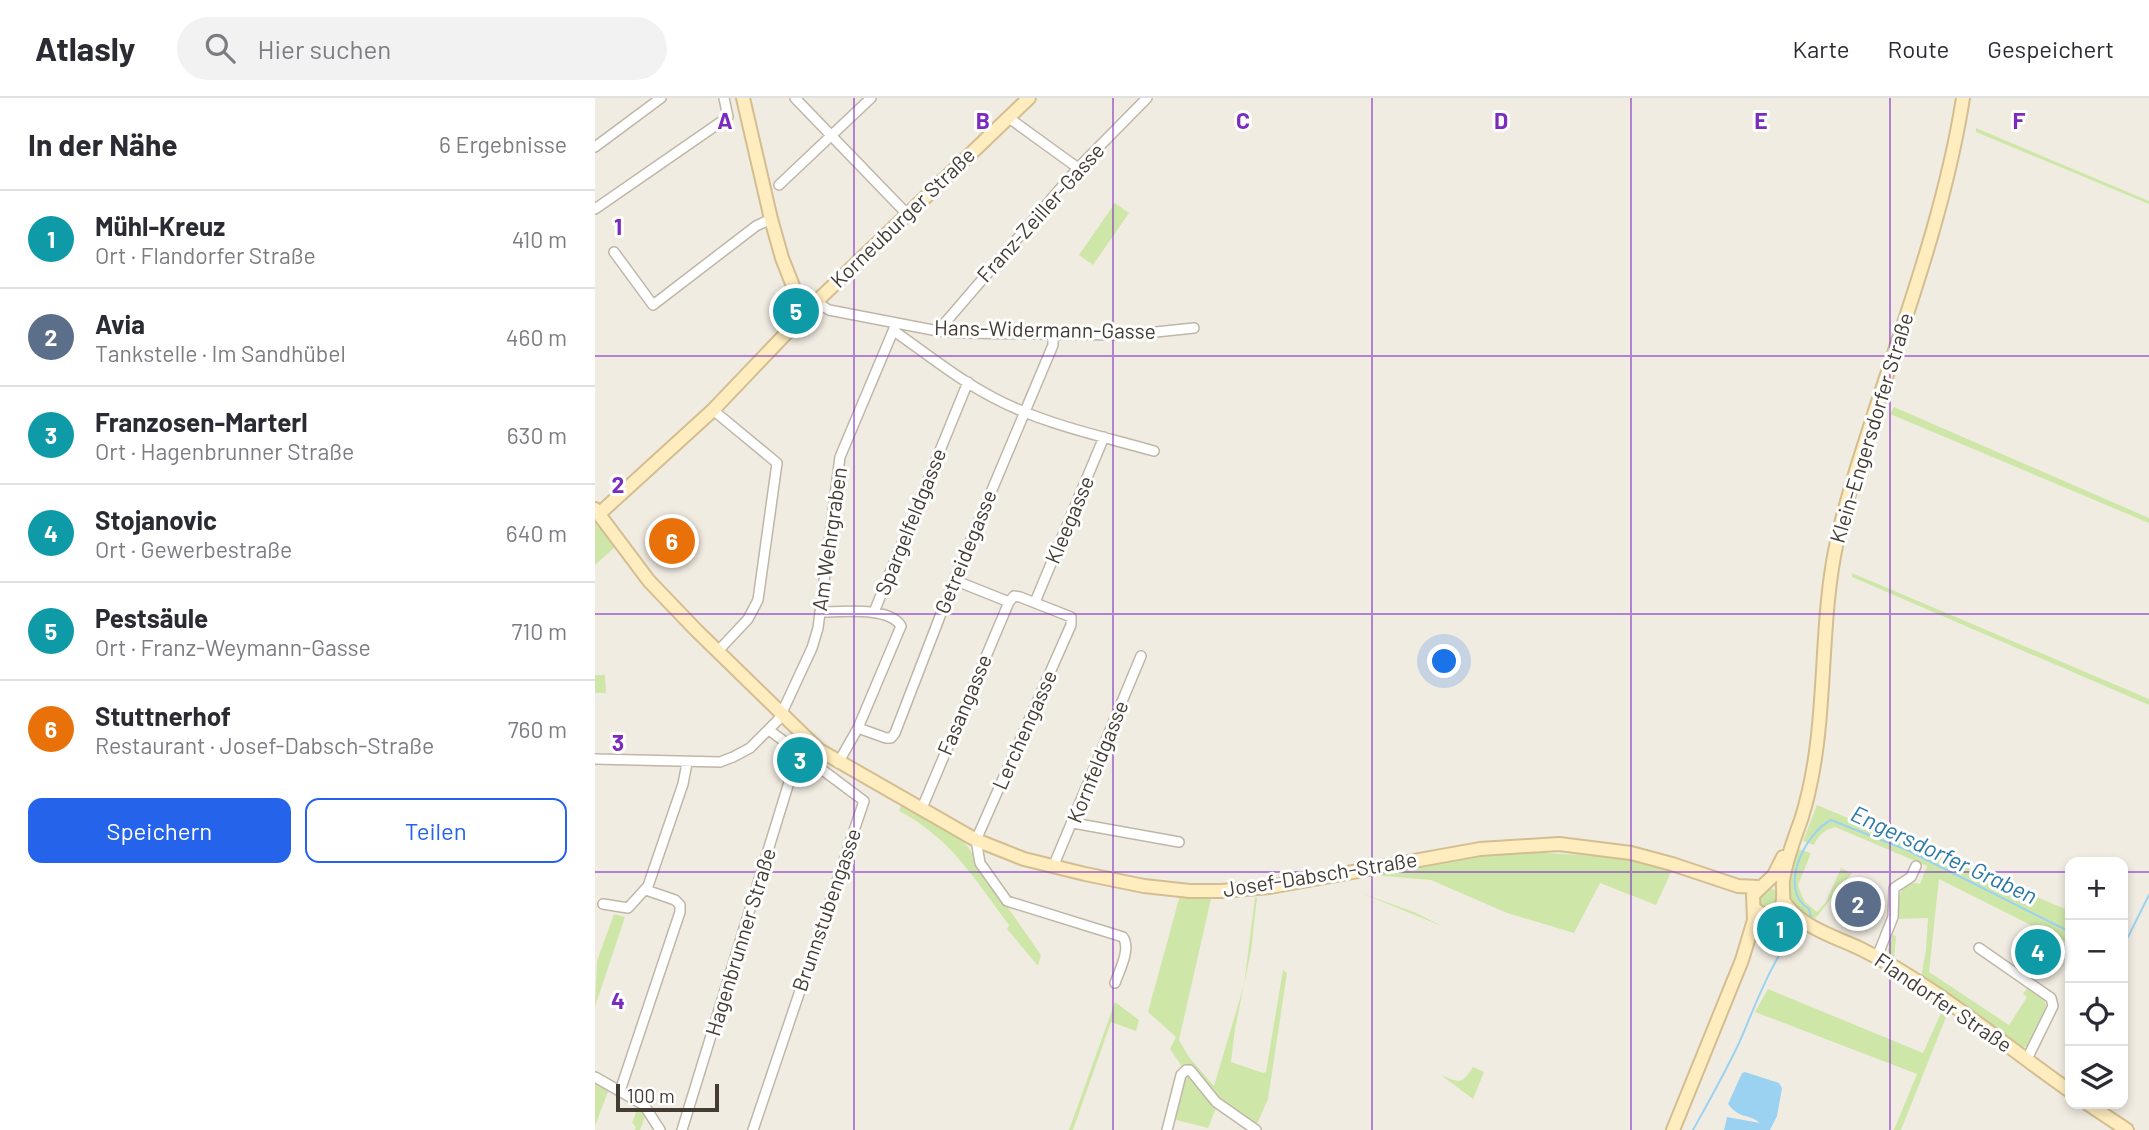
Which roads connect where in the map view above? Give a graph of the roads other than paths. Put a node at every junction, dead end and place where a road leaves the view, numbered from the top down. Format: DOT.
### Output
graph roads {
  1 [pos="661,98"];
  2 [pos="725,98"];
  3 [pos="743,98"];
  4 [pos="795,98"];
  5 [pos="871,98"];
  6 [pos="1029,98"];
  7 [pos="1147,98"];
  8 [pos="1963,98"];
  9 [pos="1009,118"];
  10 [pos="831,135"];
  11 [pos="595,147"];
  12 [pos="1078,168"];
  13 [pos="779,185"];
  14 [pos="595,209"];
  15 [pos="907,214"];
  16 [pos="771,219"];
  17 [pos="614,252"];
  18 [pos="815,302"];
  19 [pos="804,314"];
  20 [pos="895,328"];
  21 [pos="1194,328"];
  22 [pos="937,331"];
  23 [pos="1053,335"];
  24 [pos="968,382"];
  25 [pos="713,410"];
  26 [pos="1024,412"];
  27 [pos="1104,437"];
  28 [pos="1154,451"];
  29 [pos="597,512"];
  30 [pos="954,580"];
  31 [pos="1009,602"];
  32 [pos="1035,602"];
  33 [pos="820,612"];
  34 [pos="874,612"];
  35 [pos="718,651"];
  36 [pos="1141,656"];
  37 [pos="781,715"];
  38 [pos="858,728"];
  39 [pos="769,730"];
  40 [pos="798,753"];
  41 [pos="595,759"];
  42 [pos="687,762"];
  43 [pos="838,763"];
  44 [pos="922,808"];
  45 [pos="1073,822"];
  46 [pos="976,840"];
  47 [pos="1179,842"];
  48 [pos="1791,846"];
  49 [pos="1916,866"];
  50 [pos="1053,867"];
  51 [pos="1709,877"];
  52 [pos="1762,886"];
  53 [pos="646,890"];
  54 [pos="1783,898"];
  55 [pos="603,904"];
  56 [pos="1754,906"];
  57 [pos="1771,915"];
  58 [pos="1809,925"];
  59 [pos="1979,948"];
  60 [pos="1877,957"];
  61 [pos="1742,960"];
  62 [pos="1115,983"];
  63 [pos="2028,1059"];
  64 [pos="595,1077"];
  65 [pos="2065,1087"];
  66 [pos="620,1091"];
  67 [pos="2096,1109"];
  68 [pos="1254,1129"];
  69 [pos="660,1130"];
  70 [pos="682,1130"];
  71 [pos="753,1130"];
  72 [pos="1167,1130"];
  73 [pos="1673,1130"];
  74 [pos="2127,1130"];
  1 -- 11 [label="street"];
  2 -- 14 [label="street"];
  3 -- 16 [label="main road"];
  4 -- 10 [label="street"];
  5 -- 10 [label="street"];
  6 -- 9 [label="main road, Korneuburger Straße"];
  7 -- 12 [label="street, Franz-Zeiller-Gasse"];
  8 -- 48 [label="main road, Klein-Engersdorfer Straße"];
  9 -- 12 [label="street"];
  9 -- 15 [label="main road, Korneuburger Straße"];
  10 -- 13 [label="street"];
  10 -- 15 [label="street"];
  12 -- 22 [label="street, Franz-Zeiller-Gasse"];
  15 -- 18 [label="main road, Korneuburger Straße"];
  16 -- 17 [label="street"];
  16 -- 19 [label="main road"];
  18 -- 19 [label="main road, Korneuburger Straße"];
  18 -- 20 [label="street, Hans-Widermann-Gasse"];
  19 -- 25 [label="main road, Korneuburger Straße"];
  20 -- 22 [label="street, Hans-Widermann-Gasse"];
  20 -- 24 [label="street"];
  20 -- 33 [label="street, Am Wehrgraben"];
  21 -- 23 [label="street, Hans-Widermann-Gasse"];
  22 -- 23 [label="street, Hans-Widermann-Gasse"];
  23 -- 26 [label="street, Getreidegasse"];
  24 -- 26 [label="street"];
  24 -- 34 [label="street, Spargelfeldgasse"];
  25 -- 29 [label="main road, Korneuburger Straße"];
  25 -- 35 [label="street"];
  26 -- 27 [label="street"];
  26 -- 30 [label="street, Getreidegasse"];
  27 -- 28 [label="street"];
  27 -- 32 [label="street, Kleegasse"];
  29 -- 35 [label="main road, Josef-Dabsch-Straße"];
  30 -- 31 [label="street"];
  30 -- 38 [label="street, Getreidegasse"];
  31 -- 32 [label="street"];
  31 -- 44 [label="street, Fasangasse"];
  32 -- 46 [label="street, Lerchengasse"];
  33 -- 34 [label="street, Spargelfeldgasse"];
  33 -- 37 [label="street, Am Wehrgraben"];
  34 -- 38 [label="street"];
  35 -- 37 [label="main road, Josef-Dabsch-Straße"];
  36 -- 45 [label="street, Kornfeldgasse"];
  37 -- 39 [label="street, Am Wehrgraben"];
  37 -- 43 [label="main road, Josef-Dabsch-Straße"];
  38 -- 43 [label="street"];
  39 -- 40 [label="street, Brunnstubengasse"];
  39 -- 42 [label="street, Am Wehrgraben"];
  40 -- 70 [label="street, Hagenbrunner Straße"];
  40 -- 71 [label="street, Brunnstubengasse"];
  41 -- 42 [label="street, Am Wehrgraben"];
  42 -- 53 [label="street"];
  43 -- 44 [label="main road, Josef-Dabsch-Straße"];
  44 -- 46 [label="main road, Josef-Dabsch-Straße"];
  45 -- 47 [label="street"];
  45 -- 50 [label="street, Kornfeldgasse"];
  46 -- 50 [label="main road, Josef-Dabsch-Straße"];
  46 -- 62 [label="street"];
  48 -- 52 [label="main road, Klein-Engersdorfer Straße"];
  48 -- 54 [label="main road, Klein-Engersdorfer Straße"];
  49 -- 60 [label="street"];
  50 -- 51 [label="main road, Josef-Dabsch-Straße"];
  51 -- 52 [label="main road, Josef-Dabsch-Straße"];
  51 -- 56 [label="main road, Josef-Dabsch-Straße"];
  52 -- 54 [label="main road"];
  52 -- 56 [label="main road"];
  53 -- 55 [label="street"];
  53 -- 66 [label="street"];
  54 -- 57 [label="main road"];
  54 -- 58 [label="main road, Flandorfer Straße"];
  56 -- 57 [label="main road"];
  56 -- 61 [label="main road"];
  57 -- 58 [label="main road, Flandorfer Straße"];
  57 -- 61 [label="main road"];
  58 -- 60 [label="main road, Flandorfer Straße"];
  59 -- 63 [label="street"];
  60 -- 63 [label="main road, Flandorfer Straße"];
  61 -- 73 [label="main road"];
  63 -- 65 [label="main road, Flandorfer Straße"];
  64 -- 66 [label="street"];
  66 -- 69 [label="street"];
  67 -- 74 [label="main road"];
  68 -- 72 [label="street"];
}
